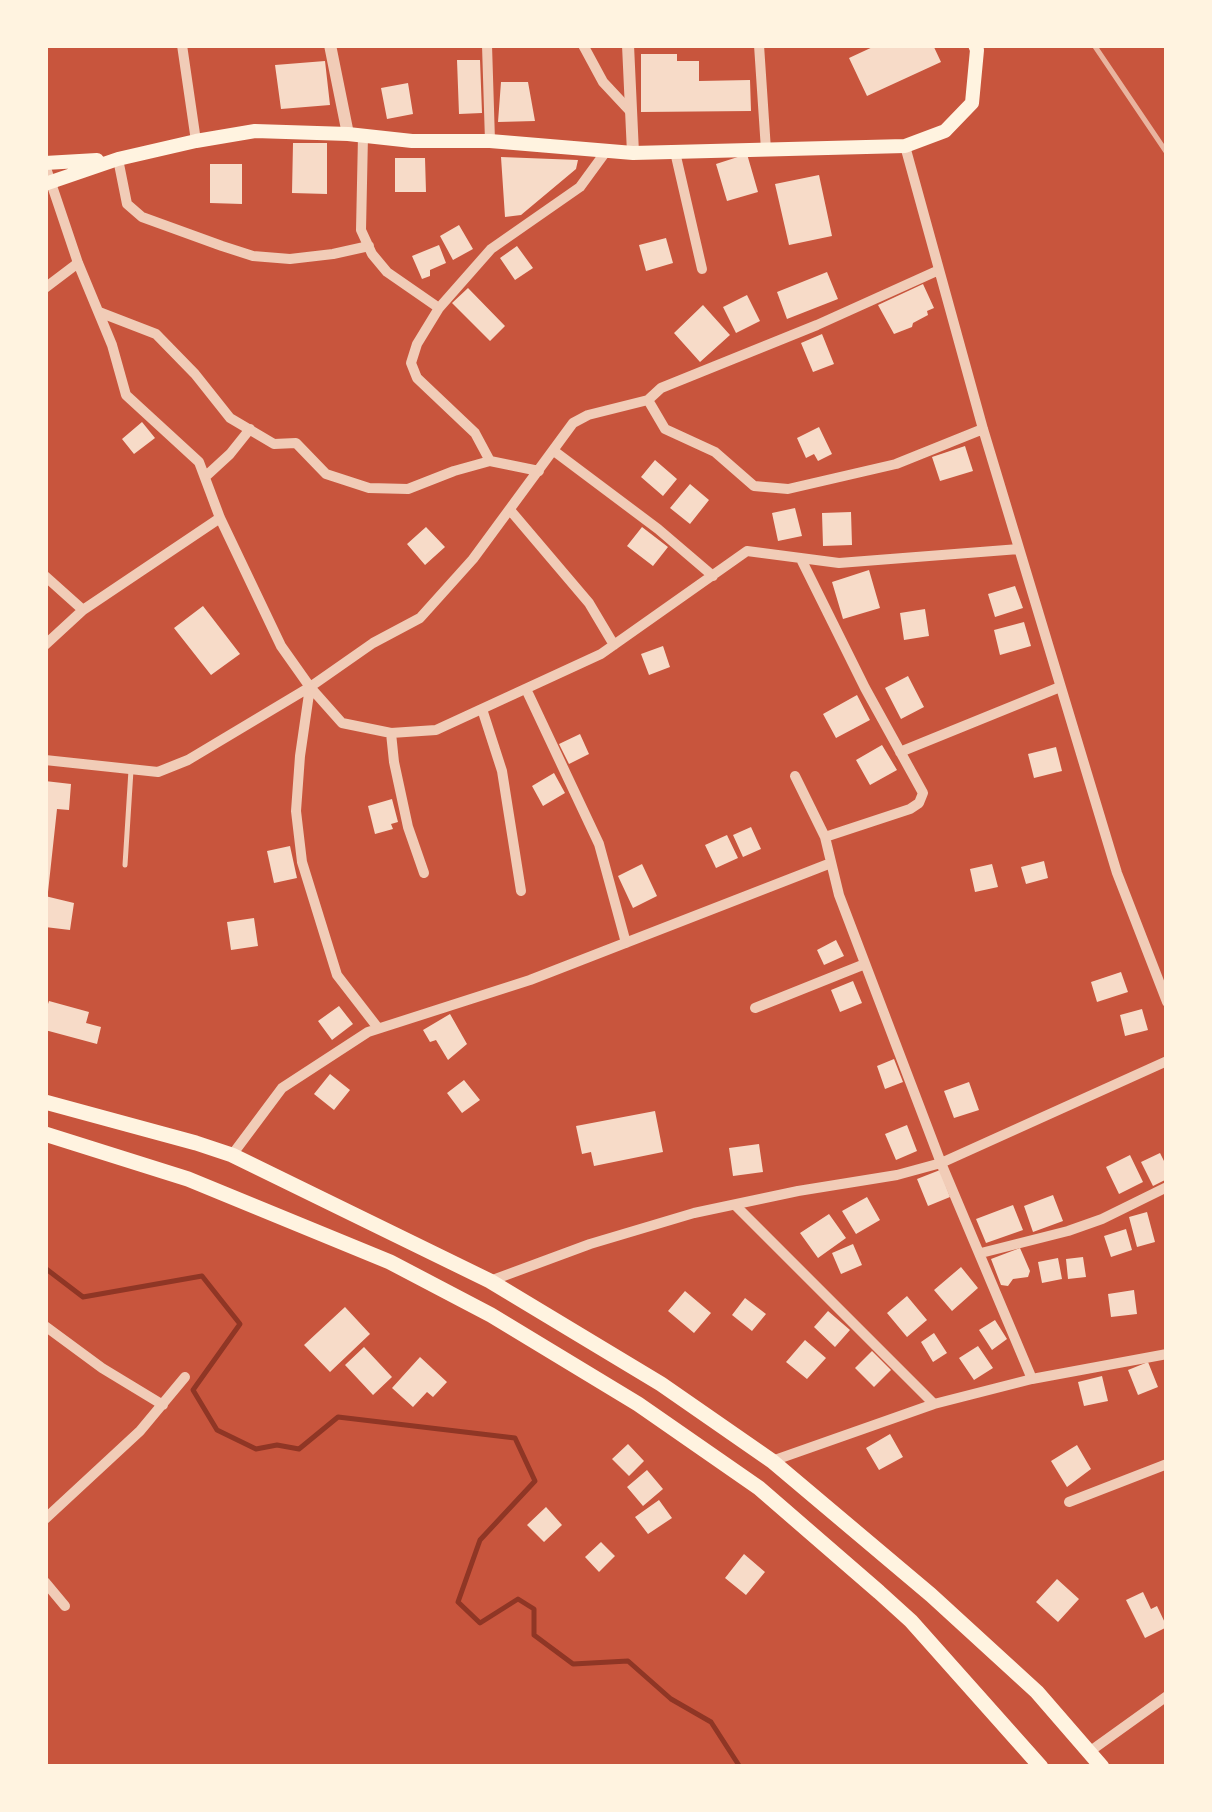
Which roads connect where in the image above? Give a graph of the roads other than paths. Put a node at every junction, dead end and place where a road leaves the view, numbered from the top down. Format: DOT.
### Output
graph roads {
  1 [pos="182,45"];
  2 [pos="330,45"];
  3 [pos="487,45"];
  4 [pos="583,45"];
  5 [pos="628,45"];
  6 [pos="759,45"];
  7 [pos="975,45"];
  8 [pos="632,113"];
  9 [pos="355,135"];
  10 [pos="196,141"];
  11 [pos="490,141"];
  12 [pos="904,146"];
  13 [pos="607,150"];
  14 [pos="766,150"];
  15 [pos="633,152"];
  16 [pos="675,152"];
  17 [pos="118,159"];
  18 [pos="45,164"];
  19 [pos="48,183"];
  20 [pos="369,246"];
  21 [pos="78,263"];
  22 [pos="702,269"];
  23 [pos="939,270"];
  24 [pos="45,288"];
  25 [pos="439,308"];
  26 [pos="99,312"];
  27 [pos="648,400"];
  28 [pos="983,429"];
  29 [pos="250,430"];
  30 [pos="554,451"];
  31 [pos="490,461"];
  32 [pos="539,471"];
  33 [pos="205,478"];
  34 [pos="510,510"];
  35 [pos="220,518"];
  36 [pos="1019,549"];
  37 [pos="801,559"];
  38 [pos="45,576"];
  39 [pos="713,576"];
  40 [pos="83,610"];
  41 [pos="614,644"];
  42 [pos="45,646"];
  43 [pos="310,686"];
  44 [pos="1060,687"];
  45 [pos="526,688"];
  46 [pos="482,709"];
  47 [pos="392,733"];
  48 [pos="900,752"];
  49 [pos="45,760"];
  50 [pos="132,770"];
  51 [pos="795,776"];
  52 [pos="826,837"];
  53 [pos="832,863"];
  54 [pos="125,865"];
  55 [pos="424,873"];
  56 [pos="521,890"];
  57 [pos="626,942"];
  58 [pos="865,964"];
  59 [pos="1167,1002"];
  60 [pos="755,1008"];
  61 [pos="378,1028"];
  62 [pos="1167,1061"];
  63 [pos="45,1102"];
  64 [pos="45,1134"];
  65 [pos="232,1155"];
  66 [pos="942,1163"];
  67 [pos="1167,1187"];
  68 [pos="735,1204"];
  69 [pos="981,1253"];
  70 [pos="490,1281"];
  71 [pos="45,1326"];
  72 [pos="1167,1354"];
  73 [pos="185,1378"];
  74 [pos="1032,1379"];
  75 [pos="162,1404"];
  76 [pos="934,1404"];
  77 [pos="772,1460"];
  78 [pos="1167,1464"];
  79 [pos="1068,1502"];
  80 [pos="45,1519"];
  81 [pos="45,1582"];
  82 [pos="65,1606"];
  83 [pos="1167,1696"];
  84 [pos="1090,1752"];
  85 [pos="1041,1767"];
  86 [pos="1102,1767"];
  1 -- 10 [label="street"];
  2 -- 9 [label="street"];
  3 -- 11 [label="street"];
  4 -- 8 [label="street"];
  5 -- 8 [label="street"];
  6 -- 14 [label="street"];
  7 -- 12 [label="main road"];
  8 -- 15 [label="street"];
  9 -- 10 [label="main road"];
  9 -- 11 [label="main road"];
  9 -- 20 [label="street"];
  10 -- 17 [label="main road"];
  11 -- 13 [label="main road"];
  12 -- 14 [label="main road"];
  12 -- 23 [label="street"];
  13 -- 15 [label="main road"];
  13 -- 25 [label="street"];
  14 -- 16 [label="main road"];
  15 -- 16 [label="main road"];
  16 -- 22 [label="street"];
  17 -- 18 [label="main road"];
  17 -- 19 [label="main road"];
  17 -- 20 [label="street"];
  18 -- 19 [label="street"];
  19 -- 21 [label="street"];
  20 -- 25 [label="street"];
  21 -- 24 [label="street"];
  21 -- 26 [label="street"];
  23 -- 27 [label="street"];
  23 -- 28 [label="street"];
  25 -- 31 [label="street"];
  26 -- 29 [label="street"];
  26 -- 33 [label="street"];
  27 -- 28 [label="street"];
  27 -- 30 [label="street"];
  28 -- 36 [label="street"];
  29 -- 31 [label="street"];
  29 -- 33 [label="street"];
  30 -- 32 [label="street"];
  30 -- 39 [label="street"];
  31 -- 32 [label="street"];
  32 -- 34 [label="street"];
  33 -- 35 [label="street"];
  34 -- 41 [label="street"];
  34 -- 43 [label="street"];
  35 -- 40 [label="street"];
  35 -- 43 [label="street"];
  36 -- 37 [label="street"];
  36 -- 44 [label="street"];
  37 -- 39 [label="street"];
  37 -- 48 [label="street"];
  38 -- 40 [label="street"];
  39 -- 41 [label="street"];
  40 -- 42 [label="street"];
  41 -- 45 [label="street"];
  43 -- 47 [label="street"];
  43 -- 50 [label="street"];
  43 -- 61 [label="street"];
  44 -- 48 [label="street"];
  44 -- 59 [label="street"];
  45 -- 46 [label="street"];
  45 -- 57 [label="street"];
  46 -- 47 [label="street"];
  46 -- 56 [label="street"];
  47 -- 55 [label="street"];
  48 -- 52 [label="street"];
  49 -- 50 [label="street"];
  50 -- 54 [label="lane"];
  51 -- 52 [label="street"];
  52 -- 53 [label="street"];
  53 -- 57 [label="street"];
  53 -- 58 [label="street"];
  57 -- 61 [label="street"];
  58 -- 60 [label="street"];
  58 -- 66 [label="street"];
  61 -- 65 [label="street"];
  62 -- 66 [label="street"];
  63 -- 65 [label="highway"];
  64 -- 85 [label="highway"];
  65 -- 70 [label="highway"];
  66 -- 68 [label="street"];
  66 -- 69 [label="street"];
  67 -- 69 [label="street"];
  68 -- 70 [label="street"];
  68 -- 76 [label="street"];
  69 -- 74 [label="street"];
  70 -- 77 [label="highway"];
  71 -- 75 [label="street"];
  72 -- 74 [label="street"];
  73 -- 75 [label="street"];
  74 -- 76 [label="street"];
  75 -- 80 [label="street"];
  76 -- 77 [label="street"];
  77 -- 84 [label="highway"];
  78 -- 79 [label="street"];
  81 -- 82 [label="street"];
  83 -- 84 [label="street"];
  84 -- 86 [label="highway"];
}
